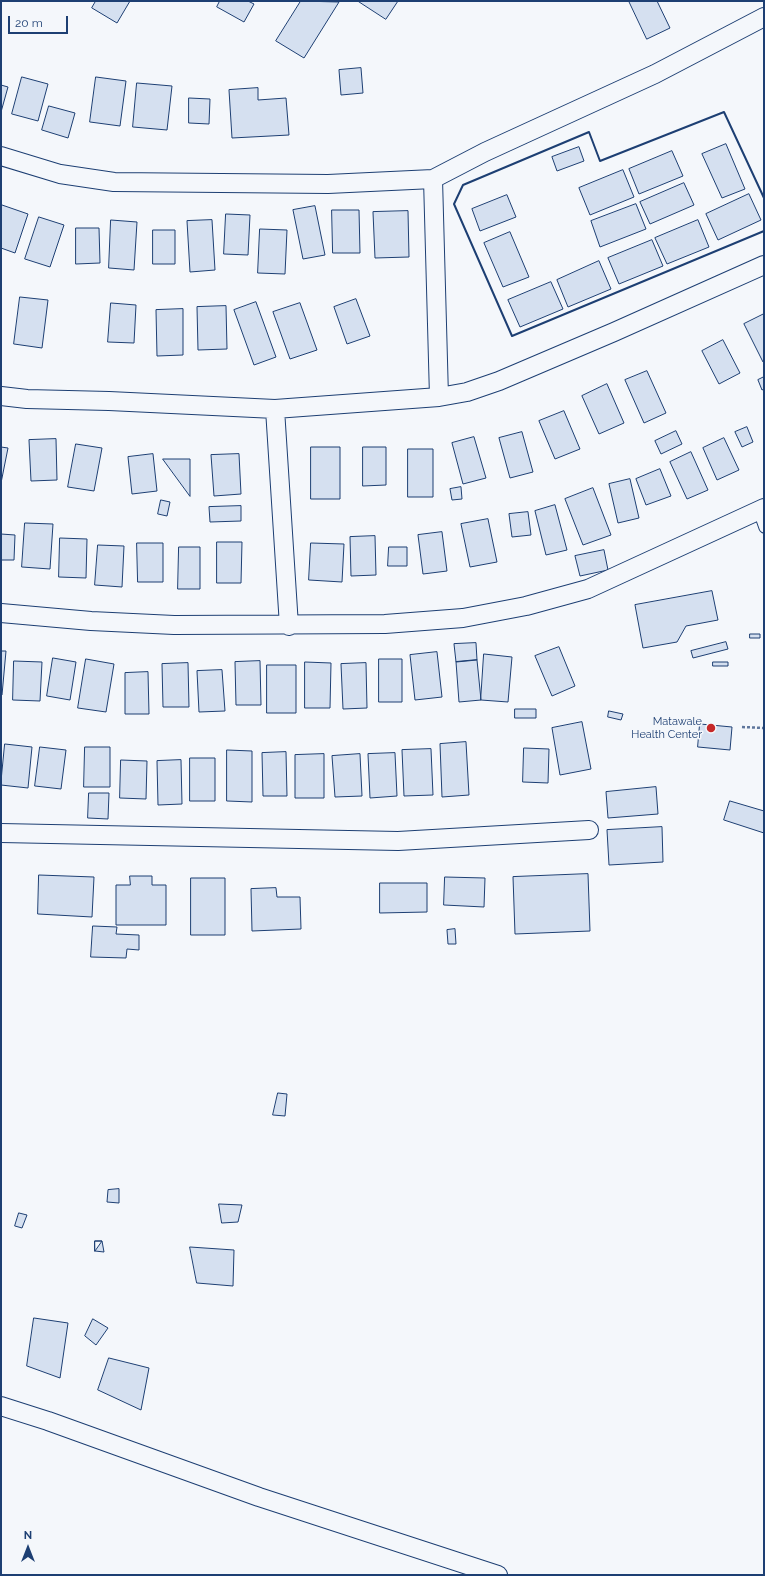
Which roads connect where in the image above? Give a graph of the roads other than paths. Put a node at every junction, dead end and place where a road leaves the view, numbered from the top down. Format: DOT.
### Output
graph roads {
  1 [pos="764,16"];
  2 [pos="1,156"];
  3 [pos="433,179"];
  4 [pos="764,265"];
  5 [pos="1,396"];
  6 [pos="439,397"];
  7 [pos="275,409"];
  8 [pos="762,516"];
  9 [pos="1,613"];
  10 [pos="289,626"];
  11 [pos="589,830"];
  12 [pos="1,833"];
  13 [pos="1,1406"];
  14 [pos="498,1575"];
  1 -- 3 [label="street"];
  2 -- 3 [label="street"];
  3 -- 6 [label="street"];
  4 -- 6 [label="street"];
  5 -- 7 [label="street"];
  6 -- 7 [label="street"];
  7 -- 10 [label="street"];
  8 -- 10 [label="street"];
  9 -- 10 [label="street"];
  11 -- 12 [label="street"];
  13 -- 14 [label="street"];
}
